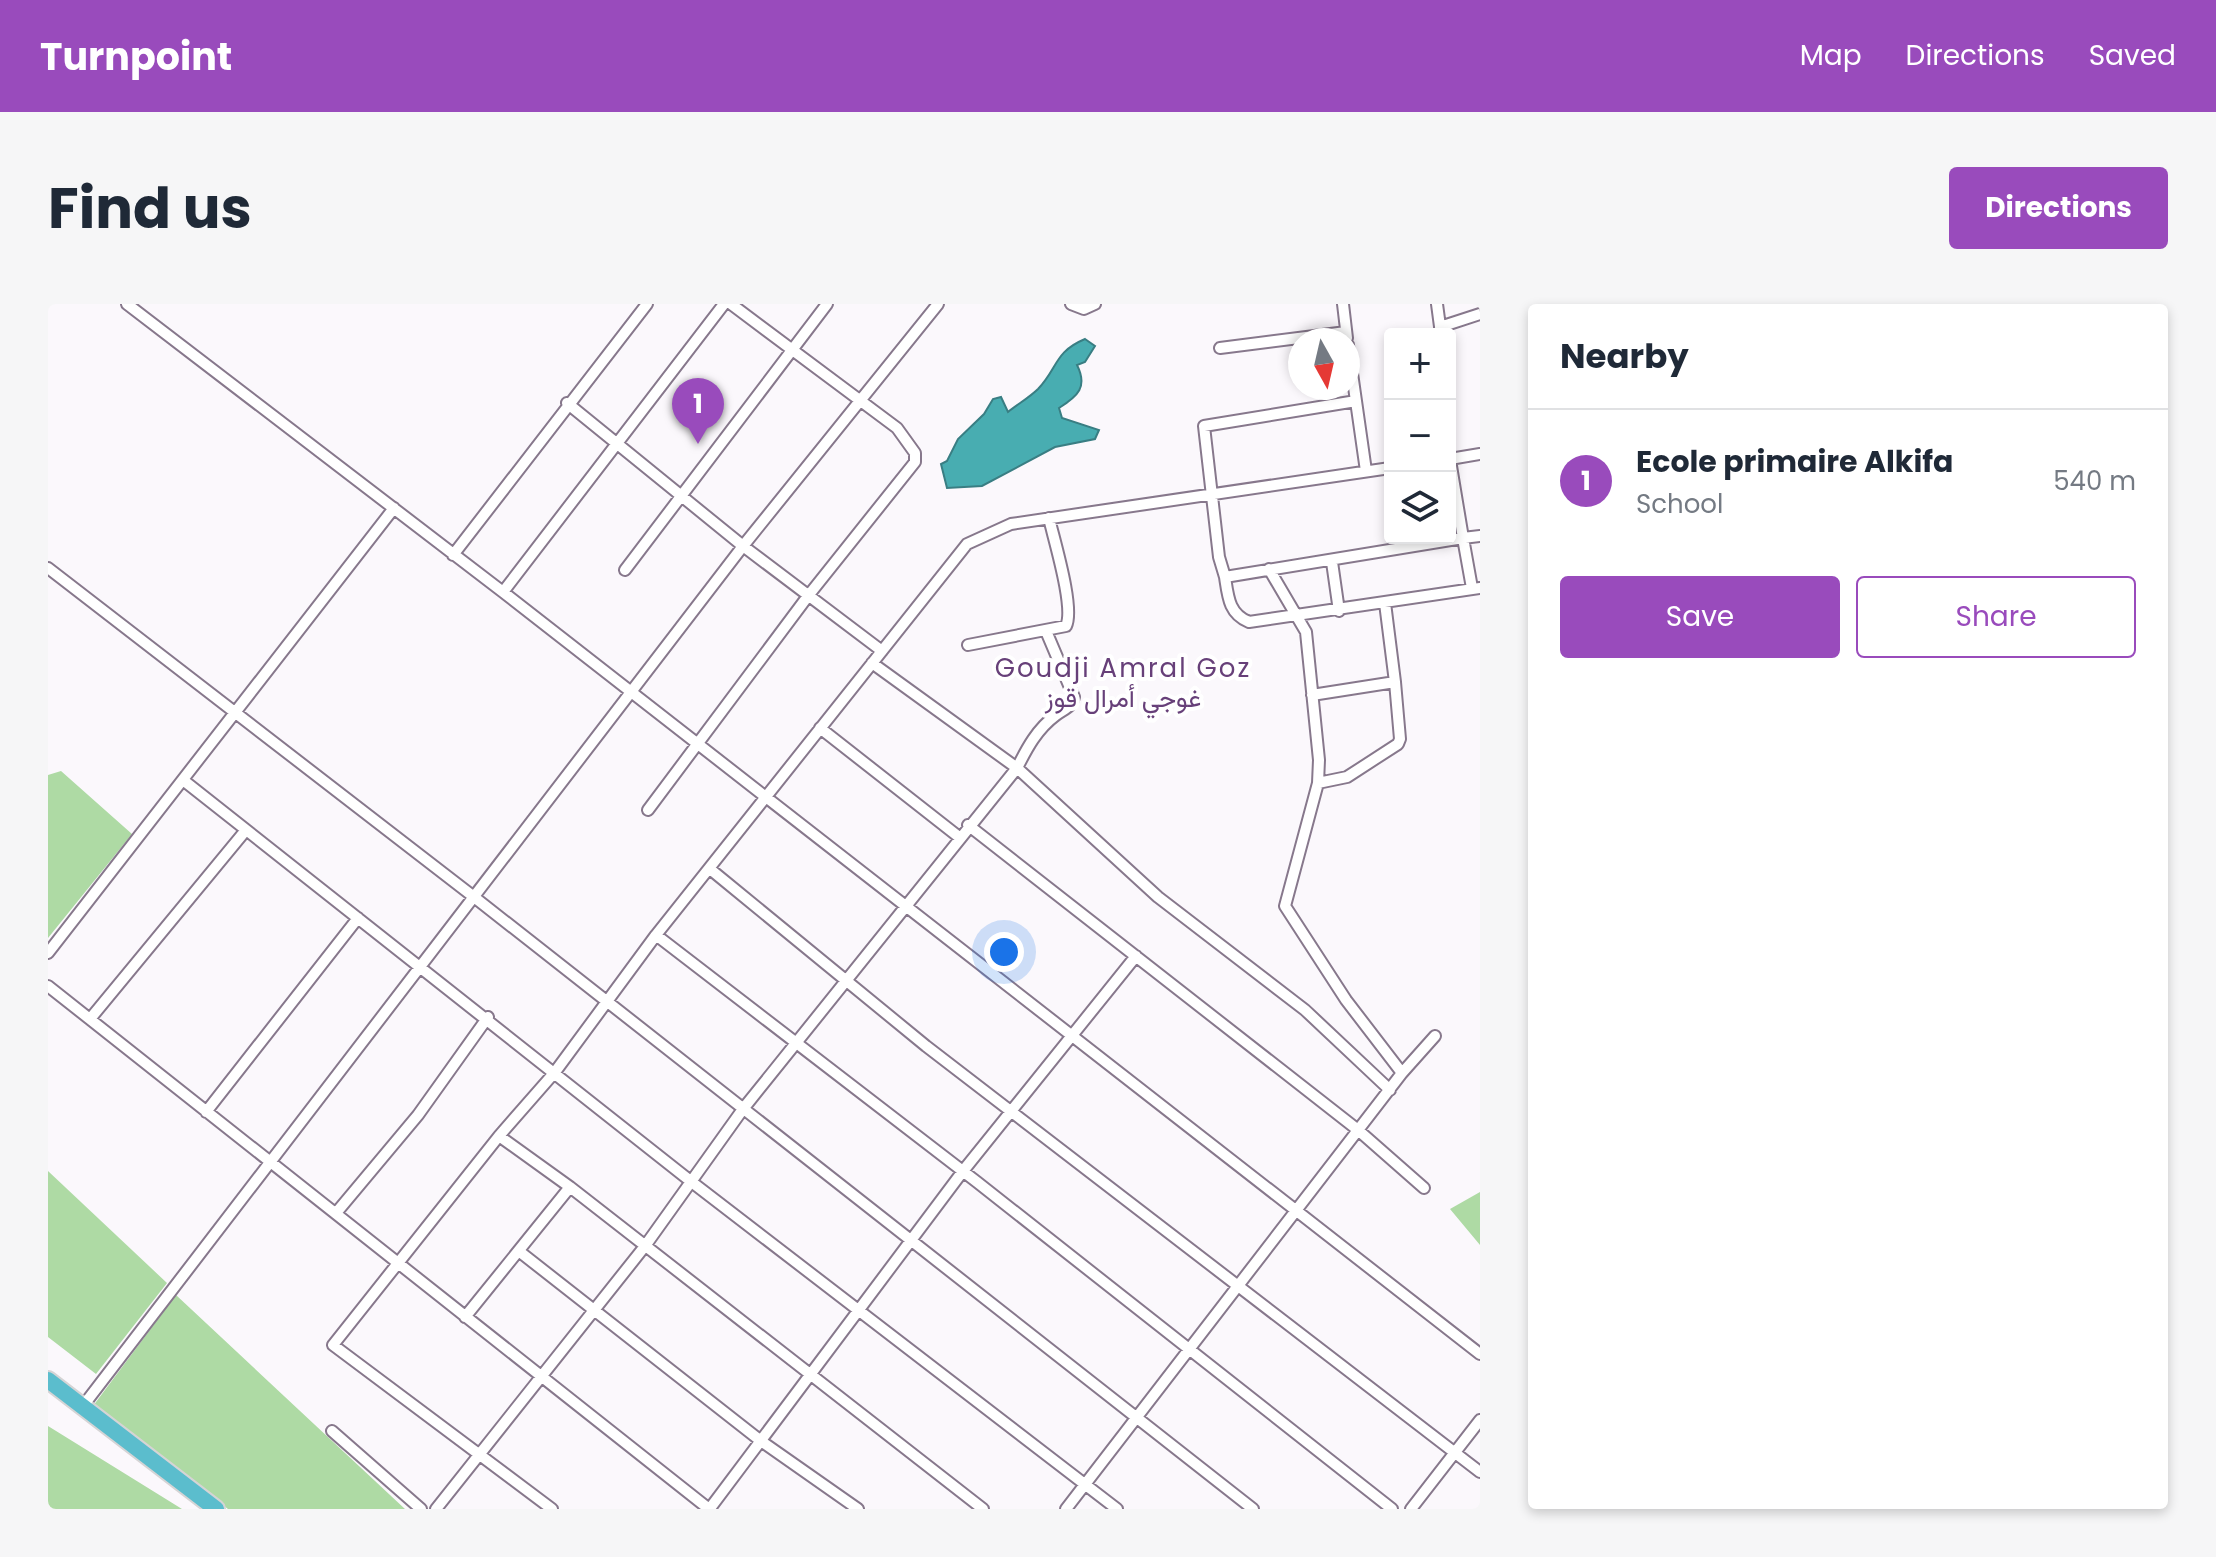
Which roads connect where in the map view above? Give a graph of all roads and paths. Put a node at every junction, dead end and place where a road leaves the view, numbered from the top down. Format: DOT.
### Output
graph roads {
  1 [pos="127,304"];
  2 [pos="647,304"];
  3 [pos="724,304"];
  4 [pos="731,304"];
  5 [pos="827,304"];
  6 [pos="938,304"];
  7 [pos="1071,304"];
  8 [pos="1095,304"];
  9 [pos="1343,304"];
  10 [pos="1437,304"];
  11 [pos="1480,314"];
  12 [pos="1346,328"];
  13 [pos="1441,328"];
  14 [pos="1446,328"];
  15 [pos="1288,343"];
  16 [pos="1220,348"];
  17 [pos="792,349"];
  18 [pos="860,399"];
  19 [pos="1356,401"];
  20 [pos="567,403"];
  21 [pos="617,442"];
  22 [pos="1480,454"];
  23 [pos="1456,458"];
  24 [pos="1384,469"];
  25 [pos="1366,471"];
  26 [pos="1452,472"];
  27 [pos="680,494"];
  28 [pos="1212,494"];
  29 [pos="394,508"];
  30 [pos="1049,518"];
  31 [pos="1480,536"];
  32 [pos="1463,538"];
  33 [pos="743,546"];
  34 [pos="453,555"];
  35 [pos="1332,562"];
  36 [pos="48,568"];
  37 [pos="1269,569"];
  38 [pos="625,570"];
  39 [pos="1225,577"];
  40 [pos="1476,588"];
  41 [pos="503,592"];
  42 [pos="808,596"];
  43 [pos="1385,603"];
  44 [pos="1339,611"];
  45 [pos="1298,617"];
  46 [pos="1046,631"];
  47 [pos="968,645"];
  48 [pos="882,651"];
  49 [pos="872,663"];
  50 [pos="1395,682"];
  51 [pos="632,693"];
  52 [pos="1312,695"];
  53 [pos="232,713"];
  54 [pos="820,728"];
  55 [pos="697,745"];
  56 [pos="1017,768"];
  57 [pos="183,780"];
  58 [pos="1318,783"];
  59 [pos="765,797"];
  60 [pos="648,810"];
  61 [pos="968,825"];
  62 [pos="246,830"];
  63 [pos="959,837"];
  64 [pos="710,869"];
  65 [pos="474,897"];
  66 [pos="904,905"];
  67 [pos="358,918"];
  68 [pos="656,935"];
  69 [pos="48,953"];
  70 [pos="1136,956"];
  71 [pos="421,965"];
  72 [pos="846,979"];
  73 [pos="48,986"];
  74 [pos="605,1002"];
  75 [pos="488,1017"];
  76 [pos="90,1019"];
  77 [pos="1435,1036"];
  78 [pos="1073,1037"];
  79 [pos="795,1044"];
  80 [pos="555,1072"];
  81 [pos="1402,1073"];
  82 [pos="1390,1090"];
  83 [pos="743,1109"];
  84 [pos="1011,1110"];
  85 [pos="206,1112"];
  86 [pos="1358,1130"];
  87 [pos="499,1136"];
  88 [pos="269,1161"];
  89 [pos="963,1171"];
  90 [pos="693,1183"];
  91 [pos="570,1187"];
  92 [pos="1424,1188"];
  93 [pos="1297,1210"];
  94 [pos="336,1213"];
  95 [pos="911,1240"];
  96 [pos="645,1246"];
  97 [pos="520,1252"];
  98 [pos="398,1264"];
  99 [pos="1238,1283"];
  100 [pos="595,1309"];
  101 [pos="860,1310"];
  102 [pos="465,1317"];
  103 [pos="1187,1350"];
  104 [pos="1480,1354"];
  105 [pos="540,1373"];
  106 [pos="812,1375"];
  107 [pos="48,1380"];
  108 [pos="83,1406"];
  109 [pos="1136,1417"];
  110 [pos="1480,1420"];
  111 [pos="332,1431"];
  112 [pos="761,1441"];
  113 [pos="1454,1452"];
  114 [pos="477,1453"];
  115 [pos="1480,1472"];
  116 [pos="1086,1484"];
  117 [pos="209,1507"];
  118 [pos="710,1508"];
  119 [pos="421,1509"];
  120 [pos="436,1509"];
  121 [pos="552,1509"];
  122 [pos="858,1509"];
  123 [pos="983,1509"];
  124 [pos="1066,1509"];
  125 [pos="1117,1509"];
  126 [pos="1253,1509"];
  127 [pos="1392,1509"];
  128 [pos="1411,1509"];
  1 -- 29 [label="street"];
  2 -- 20 [label="street"];
  3 -- 21 [label="street"];
  4 -- 17 [label="street"];
  5 -- 17 [label="street"];
  6 -- 18 [label="street"];
  7 -- 8 [label="street"];
  9 -- 12 [label="street"];
  10 -- 13 [label="street"];
  11 -- 14 [label="street"];
  15 -- 16 [label="street"];
  17 -- 18 [label="street"];
  17 -- 27 [label="street"];
  18 -- 33 [label="street"];
  18 -- 42 [label="street"];
  19 -- 25 [label="street"];
  19 -- 28 [label="street"];
  20 -- 21 [label="street"];
  20 -- 34 [label="street"];
  21 -- 27 [label="street"];
  21 -- 41 [label="street"];
  22 -- 23 [label="street"];
  24 -- 25 [label="street"];
  25 -- 28 [label="street"];
  26 -- 32 [label="street"];
  27 -- 33 [label="street"];
  27 -- 38 [label="street"];
  28 -- 30 [label="street"];
  28 -- 39 [label="street"];
  29 -- 34 [label="street"];
  29 -- 53 [label="street"];
  30 -- 46 [label="street"];
  30 -- 48 [label="street"];
  31 -- 32 [label="street"];
  32 -- 35 [label="street"];
  32 -- 40 [label="street"];
  33 -- 42 [label="street"];
  33 -- 51 [label="street"];
  34 -- 41 [label="street"];
  35 -- 37 [label="street"];
  35 -- 44 [label="street"];
  36 -- 53 [label="street"];
  37 -- 39 [label="street"];
  37 -- 45 [label="street"];
  39 -- 45 [label="street"];
  40 -- 43 [label="street"];
  41 -- 51 [label="street"];
  42 -- 48 [label="street"];
  42 -- 55 [label="street"];
  43 -- 44 [label="street"];
  43 -- 50 [label="street"];
  44 -- 45 [label="street"];
  45 -- 52 [label="street"];
  46 -- 47 [label="street"];
  46 -- 56 [label="street"];
  48 -- 49 [label="street"];
  49 -- 54 [label="street"];
  49 -- 56 [label="street"];
  50 -- 52 [label="street"];
  50 -- 58 [label="street"];
  51 -- 55 [label="street"];
  51 -- 65 [label="street"];
  52 -- 58 [label="street"];
  53 -- 57 [label="street"];
  53 -- 65 [label="street"];
  54 -- 59 [label="street"];
  54 -- 63 [label="street"];
  55 -- 59 [label="street"];
  55 -- 60 [label="street"];
  56 -- 61 [label="street"];
  56 -- 82 [label="street"];
  57 -- 62 [label="street"];
  57 -- 69 [label="street"];
  58 -- 81 [label="street"];
  59 -- 64 [label="street"];
  59 -- 66 [label="street"];
  61 -- 63 [label="street"];
  61 -- 70 [label="street"];
  62 -- 67 [label="street"];
  62 -- 76 [label="street"];
  63 -- 66 [label="street"];
  64 -- 68 [label="street"];
  64 -- 72 [label="street"];
  65 -- 71 [label="street"];
  65 -- 74 [label="street"];
  66 -- 72 [label="street"];
  66 -- 78 [label="street"];
  67 -- 71 [label="street"];
  67 -- 85 [label="street"];
  68 -- 74 [label="street"];
  68 -- 79 [label="street"];
  70 -- 78 [label="street"];
  70 -- 86 [label="street"];
  71 -- 75 [label="street"];
  71 -- 88 [label="street"];
  72 -- 79 [label="street"];
  72 -- 84 [label="street"];
  73 -- 76 [label="street"];
  74 -- 80 [label="street"];
  74 -- 83 [label="street"];
  75 -- 80 [label="street"];
  75 -- 94 [label="street"];
  76 -- 85 [label="street"];
  77 -- 81 [label="street"];
  78 -- 84 [label="street"];
  78 -- 93 [label="street"];
  79 -- 83 [label="street"];
  79 -- 89 [label="street"];
  80 -- 87 [label="street"];
  80 -- 90 [label="street"];
  81 -- 82 [label="street"];
  82 -- 86 [label="street"];
  83 -- 90 [label="street"];
  83 -- 95 [label="street"];
  84 -- 89 [label="street"];
  84 -- 99 [label="street"];
  85 -- 88 [label="street"];
  86 -- 92 [label="street"];
  86 -- 93 [label="street"];
  87 -- 91 [label="street"];
  87 -- 98 [label="street"];
  88 -- 94 [label="street"];
  88 -- 108 [label="street"];
  89 -- 95 [label="street"];
  89 -- 103 [label="street"];
  90 -- 96 [label="street"];
  90 -- 101 [label="street"];
  91 -- 96 [label="street"];
  91 -- 97 [label="street"];
  93 -- 99 [label="street"];
  93 -- 104 [label="street"];
  94 -- 98 [label="street"];
  95 -- 101 [label="street"];
  95 -- 109 [label="street"];
  96 -- 100 [label="street"];
  96 -- 106 [label="street"];
  97 -- 100 [label="street"];
  97 -- 102 [label="street"];
  98 -- 102 [label="street"];
  98 -- 114 [label="street"];
  99 -- 103 [label="street"];
  99 -- 113 [label="street"];
  100 -- 105 [label="street"];
  100 -- 112 [label="street"];
  101 -- 106 [label="street"];
  101 -- 116 [label="street"];
  102 -- 105 [label="street"];
  103 -- 109 [label="street"];
  103 -- 127 [label="street"];
  105 -- 114 [label="street"];
  105 -- 118 [label="street"];
  106 -- 112 [label="street"];
  106 -- 123 [label="street"];
  107 -- 108 [label="highway"];
  108 -- 117 [label="highway"];
  109 -- 116 [label="street"];
  109 -- 126 [label="street"];
  110 -- 113 [label="street"];
  111 -- 119 [label="street"];
  112 -- 118 [label="street"];
  112 -- 122 [label="street"];
  113 -- 115 [label="street"];
  113 -- 128 [label="street"];
  114 -- 120 [label="street"];
  114 -- 121 [label="street"];
  116 -- 124 [label="street"];
  116 -- 125 [label="street"];
}
